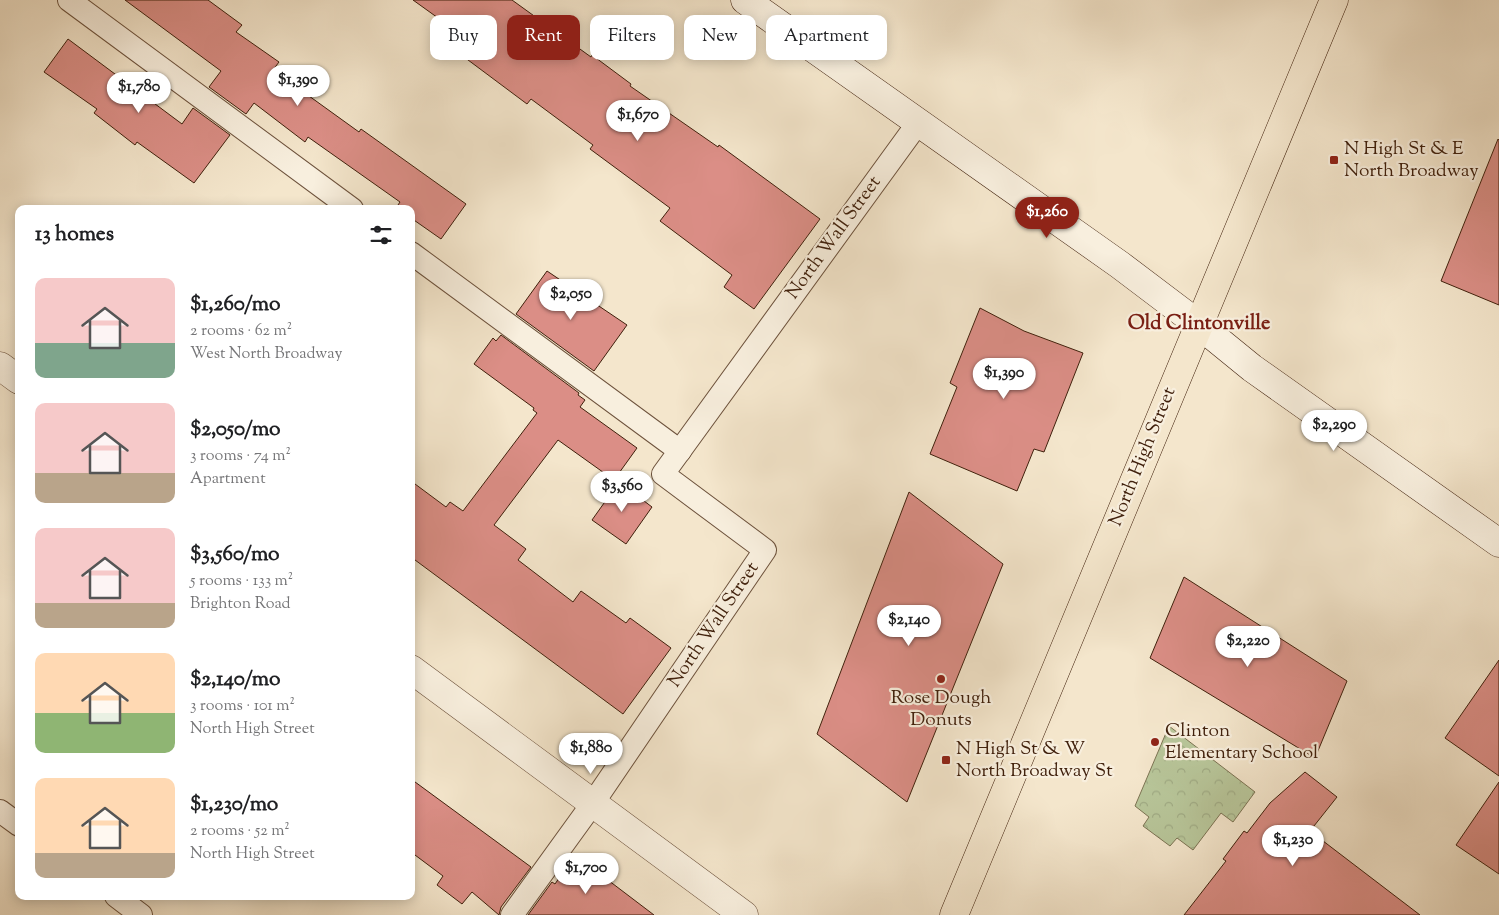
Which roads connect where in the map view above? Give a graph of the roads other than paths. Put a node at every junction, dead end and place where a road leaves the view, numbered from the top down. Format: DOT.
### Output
graph roads {
  1 [pos="69,0"];
  2 [pos="745,0"];
  3 [pos="1334,0"];
  4 [pos="918,123"];
  5 [pos="347,205"];
  6 [pos="415,256"];
  7 [pos="1198,324"];
  8 [pos="0,366"];
  9 [pos="15,377"];
  10 [pos="680,451"];
  11 [pos="1499,543"];
  12 [pos="415,672"];
  13 [pos="593,803"];
  14 [pos="0,811"];
  15 [pos="15,822"];
  16 [pos="121,900"];
  17 [pos="141,915"];
  18 [pos="512,915"];
  19 [pos="744,915"];
  20 [pos="954,915"];
  1 -- 5 [label="lane"];
  2 -- 4 [label="main road"];
  3 -- 7 [label="main road, North High Street"];
  4 -- 7 [label="main road"];
  4 -- 10 [label="lane, North Wall Street"];
  6 -- 10 [label="lane"];
  7 -- 11 [label="main road"];
  7 -- 20 [label="main road, North High Street"];
  8 -- 9 [label="main road"];
  10 -- 13 [label="lane, North Wall Street"];
  12 -- 13 [label="main road"];
  13 -- 18 [label="lane, North Wall Street"];
  13 -- 19 [label="main road"];
  14 -- 15 [label="lane"];
  16 -- 17 [label="lane"];
}
